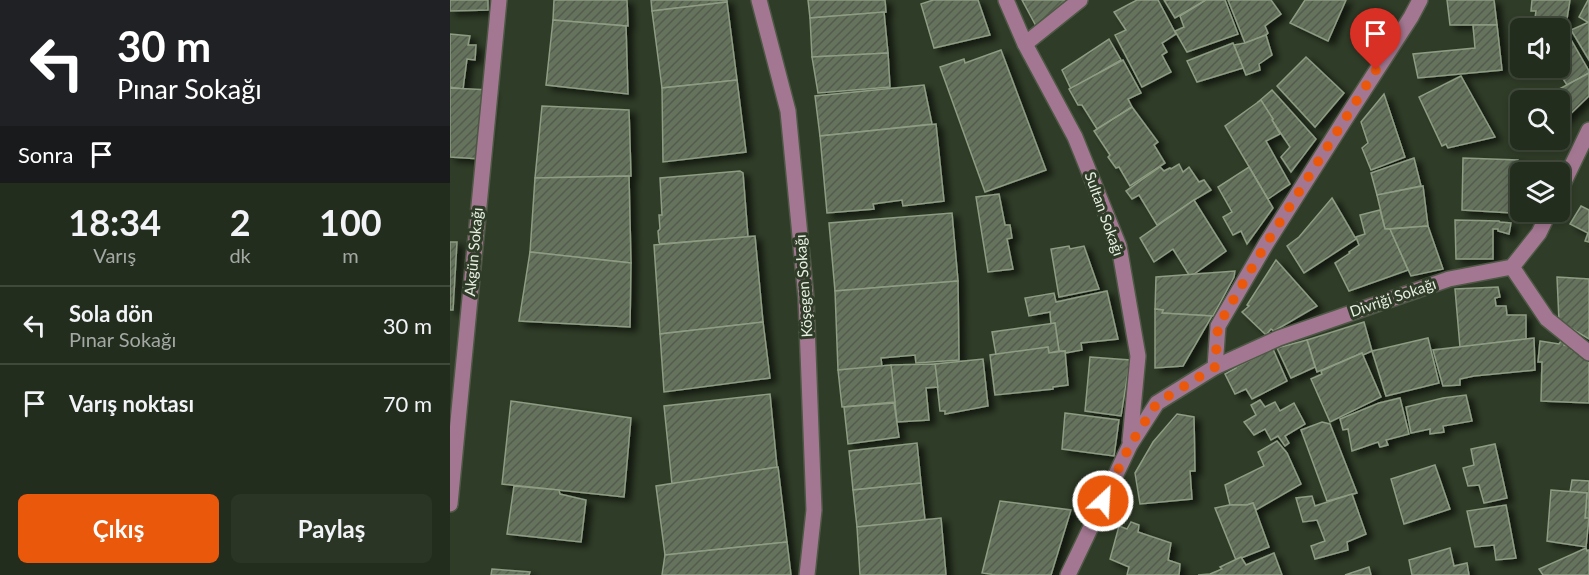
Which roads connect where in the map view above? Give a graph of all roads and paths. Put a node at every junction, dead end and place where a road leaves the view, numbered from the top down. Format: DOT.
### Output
graph roads {
  1 [pos="499,0"];
  2 [pos="759,0"];
  3 [pos="1006,0"];
  4 [pos="1080,0"];
  5 [pos="1420,0"];
  6 [pos="1025,44"];
  7 [pos="1589,130"];
  8 [pos="1570,169"];
  9 [pos="1544,222"];
  10 [pos="1512,267"];
  11 [pos="1589,353"];
  12 [pos="1215,367"];
  13 [pos="1130,445"];
  14 [pos="450,504"];
  15 [pos="807,575"];
  16 [pos="1068,575"];
  1 -- 14 [label="street, Akgün Sokağı"];
  2 -- 15 [label="street, Köşegen Sokağı"];
  3 -- 6 [label="street, Sultan Sokağı"];
  4 -- 6 [label="street"];
  5 -- 12 [label="street"];
  6 -- 13 [label="street, Sultan Sokağı"];
  7 -- 8 [label="street"];
  9 -- 10 [label="street"];
  10 -- 11 [label="street"];
  10 -- 12 [label="street, Divriği Sokağı"];
  12 -- 13 [label="street, Divriği Sokağı"];
  13 -- 16 [label="street"];
}
